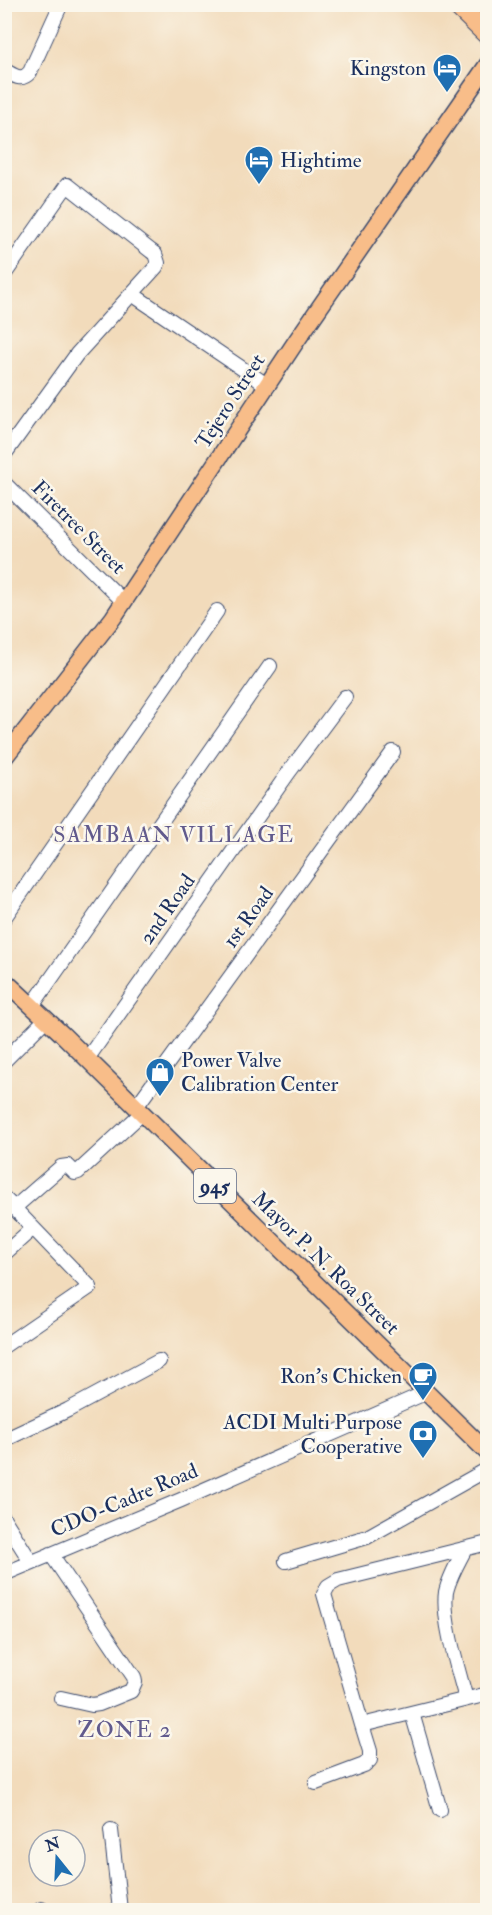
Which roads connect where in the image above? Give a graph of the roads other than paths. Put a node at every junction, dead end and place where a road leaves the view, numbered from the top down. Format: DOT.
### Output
graph roads {
  1 [pos="61,4"];
  2 [pos="456,4"];
  3 [pos="488,36"];
  4 [pos="488,64"];
  5 [pos="4,70"];
  6 [pos="4,275"];
  7 [pos="132,294"];
  8 [pos="268,386"];
  9 [pos="4,455"];
  10 [pos="4,483"];
  11 [pos="124,602"];
  12 [pos="217,610"];
  13 [pos="270,666"];
  14 [pos="345,697"];
  15 [pos="393,752"];
  16 [pos="4,758"];
  17 [pos="4,918"];
  18 [pos="4,980"];
  19 [pos="32,1006"];
  20 [pos="46,1019"];
  21 [pos="87,1059"];
  22 [pos="4,1061"];
  23 [pos="139,1110"];
  24 [pos="9,1203"];
  25 [pos="33,1228"];
  26 [pos="4,1254"];
  27 [pos="4,1346"];
  28 [pos="159,1361"];
  29 [pos="425,1393"];
  30 [pos="4,1440"];
  31 [pos="488,1453"];
  32 [pos="488,1469"];
  33 [pos="4,1519"];
  34 [pos="488,1543"];
  35 [pos="465,1549"];
  36 [pos="51,1554"];
  37 [pos="286,1561"];
  38 [pos="31,1562"];
  39 [pos="4,1574"];
  40 [pos="488,1694"];
  41 [pos="61,1698"];
  42 [pos="466,1699"];
  43 [pos="412,1713"];
  44 [pos="362,1725"];
  45 [pos="316,1783"];
  46 [pos="440,1810"];
  47 [pos="111,1830"];
  48 [pos="120,1911"];
  1 -- 5 [label="street"];
  2 -- 3 [label="highway"];
  4 -- 8 [label="main road, Tejero Street"];
  6 -- 7 [label="street"];
  7 -- 8 [label="street"];
  7 -- 9 [label="street"];
  8 -- 11 [label="main road, Tejero Street"];
  10 -- 11 [label="street, Firetree Street"];
  11 -- 16 [label="main road, Tejero Street"];
  12 -- 17 [label="street"];
  13 -- 19 [label="street"];
  14 -- 21 [label="street, 2nd Road"];
  15 -- 23 [label="street, 1st Road"];
  18 -- 19 [label="main road, Mayor P. N. Roa Street / 945"];
  19 -- 20 [label="main road, Mayor P. N. Roa Street / 945"];
  20 -- 21 [label="main road, Mayor P. N. Roa Street / 945"];
  20 -- 22 [label="street"];
  21 -- 23 [label="main road, Mayor P. N. Roa Street / 945"];
  23 -- 24 [label="street, 1st Road"];
  23 -- 29 [label="main road, Mayor P. N. Roa Street / 945"];
  24 -- 25 [label="street"];
  25 -- 26 [label="street"];
  25 -- 27 [label="street"];
  28 -- 30 [label="street"];
  29 -- 31 [label="main road, Mayor P. N. Roa Street / 945"];
  29 -- 36 [label="street, CDO-Cadre Road"];
  32 -- 37 [label="street"];
  33 -- 38 [label="street"];
  34 -- 35 [label="street"];
  35 -- 42 [label="street"];
  35 -- 44 [label="street"];
  36 -- 38 [label="street, CDO-Cadre Road"];
  36 -- 41 [label="street"];
  38 -- 39 [label="street, CDO-Cadre Road"];
  40 -- 42 [label="street"];
  42 -- 43 [label="street"];
  43 -- 44 [label="street"];
  43 -- 46 [label="street"];
  44 -- 45 [label="street"];
  47 -- 48 [label="street"];
}
